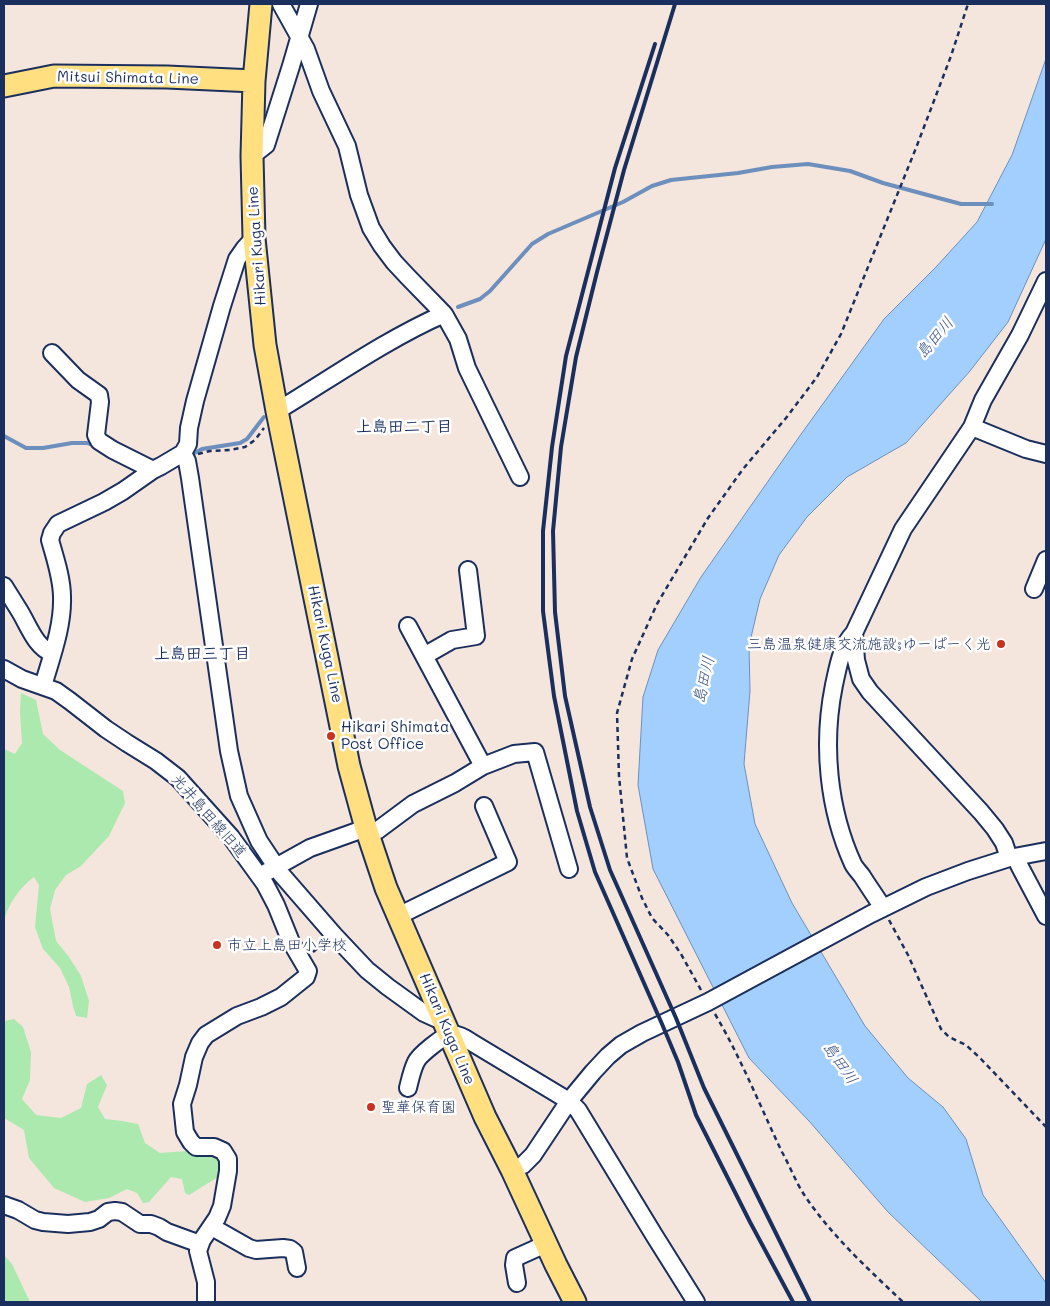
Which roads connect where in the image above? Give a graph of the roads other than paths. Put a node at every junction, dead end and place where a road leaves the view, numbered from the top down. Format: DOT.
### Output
graph roads {
  1 [pos="260,4"];
  2 [pos="281,4"];
  3 [pos="309,4"];
  4 [pos="300,36"];
  5 [pos="254,81"];
  6 [pos="4,86"];
  7 [pos="252,156"];
  8 [pos="254,238"];
  9 [pos="1046,281"];
  10 [pos="444,314"];
  11 [pos="52,353"];
  12 [pos="276,411"];
  13 [pos="972,427"];
  14 [pos="1046,454"];
  15 [pos="185,458"];
  16 [pos="153,470"];
  17 [pos="520,477"];
  18 [pos="1045,565"];
  19 [pos="468,570"];
  20 [pos="4,586"];
  21 [pos="1034,589"];
  22 [pos="408,626"];
  23 [pos="854,633"];
  24 [pos="52,653"];
  25 [pos="424,656"];
  26 [pos="4,669"];
  27 [pos="43,686"];
  28 [pos="482,766"];
  29 [pos="484,806"];
  30 [pos="367,831"];
  31 [pos="1046,851"];
  32 [pos="1012,858"];
  33 [pos="275,867"];
  34 [pos="569,869"];
  35 [pos="259,876"];
  36 [pos="877,911"];
  37 [pos="398,916"];
  38 [pos="1046,916"];
  39 [pos="447,1028"];
  40 [pos="408,1088"];
  41 [pos="569,1101"];
  42 [pos="512,1170"];
  43 [pos="4,1205"];
  44 [pos="212,1227"];
  45 [pos="200,1244"];
  46 [pos="546,1244"];
  47 [pos="297,1268"];
  48 [pos="517,1283"];
  49 [pos="206,1302"];
  50 [pos="576,1302"];
  51 [pos="696,1302"];
  1 -- 5 [label="main road, Hikari Kuga Line"];
  2 -- 4 [label="street"];
  3 -- 4 [label="street"];
  4 -- 7 [label="street"];
  4 -- 10 [label="street"];
  5 -- 6 [label="main road, Mitsui Shimata Line"];
  5 -- 7 [label="main road, Hikari Kuga Line"];
  7 -- 8 [label="main road, Hikari Kuga Line"];
  8 -- 12 [label="main road, Hikari Kuga Line"];
  8 -- 15 [label="street"];
  9 -- 13 [label="street"];
  10 -- 12 [label="street"];
  10 -- 17 [label="street"];
  11 -- 16 [label="street"];
  12 -- 30 [label="main road, Hikari Kuga Line"];
  13 -- 14 [label="street"];
  13 -- 23 [label="street"];
  15 -- 16 [label="street"];
  15 -- 33 [label="street"];
  16 -- 24 [label="street"];
  18 -- 21 [label="street"];
  19 -- 25 [label="street"];
  20 -- 24 [label="street"];
  22 -- 25 [label="street"];
  23 -- 32 [label="street"];
  23 -- 36 [label="street"];
  24 -- 27 [label="street"];
  25 -- 28 [label="street"];
  26 -- 27 [label="street, 光井島田線旧道"];
  27 -- 35 [label="street, 光井島田線旧道"];
  28 -- 30 [label="street"];
  28 -- 34 [label="street"];
  29 -- 37 [label="street"];
  30 -- 33 [label="street"];
  30 -- 37 [label="main road, Hikari Kuga Line"];
  31 -- 32 [label="street"];
  32 -- 36 [label="street"];
  32 -- 38 [label="street"];
  33 -- 35 [label="street"];
  33 -- 39 [label="street"];
  35 -- 44 [label="street, 光井島田線旧道"];
  36 -- 41 [label="street"];
  37 -- 39 [label="main road, Hikari Kuga Line"];
  39 -- 40 [label="street"];
  39 -- 41 [label="street"];
  39 -- 42 [label="main road, Hikari Kuga Line"];
  41 -- 42 [label="street"];
  41 -- 51 [label="street"];
  42 -- 46 [label="main road, Hikari Kuga Line"];
  43 -- 45 [label="street"];
  44 -- 45 [label="street"];
  44 -- 47 [label="street"];
  45 -- 49 [label="street"];
  46 -- 48 [label="street"];
  46 -- 50 [label="main road, Hikari Kuga Line"];
}
